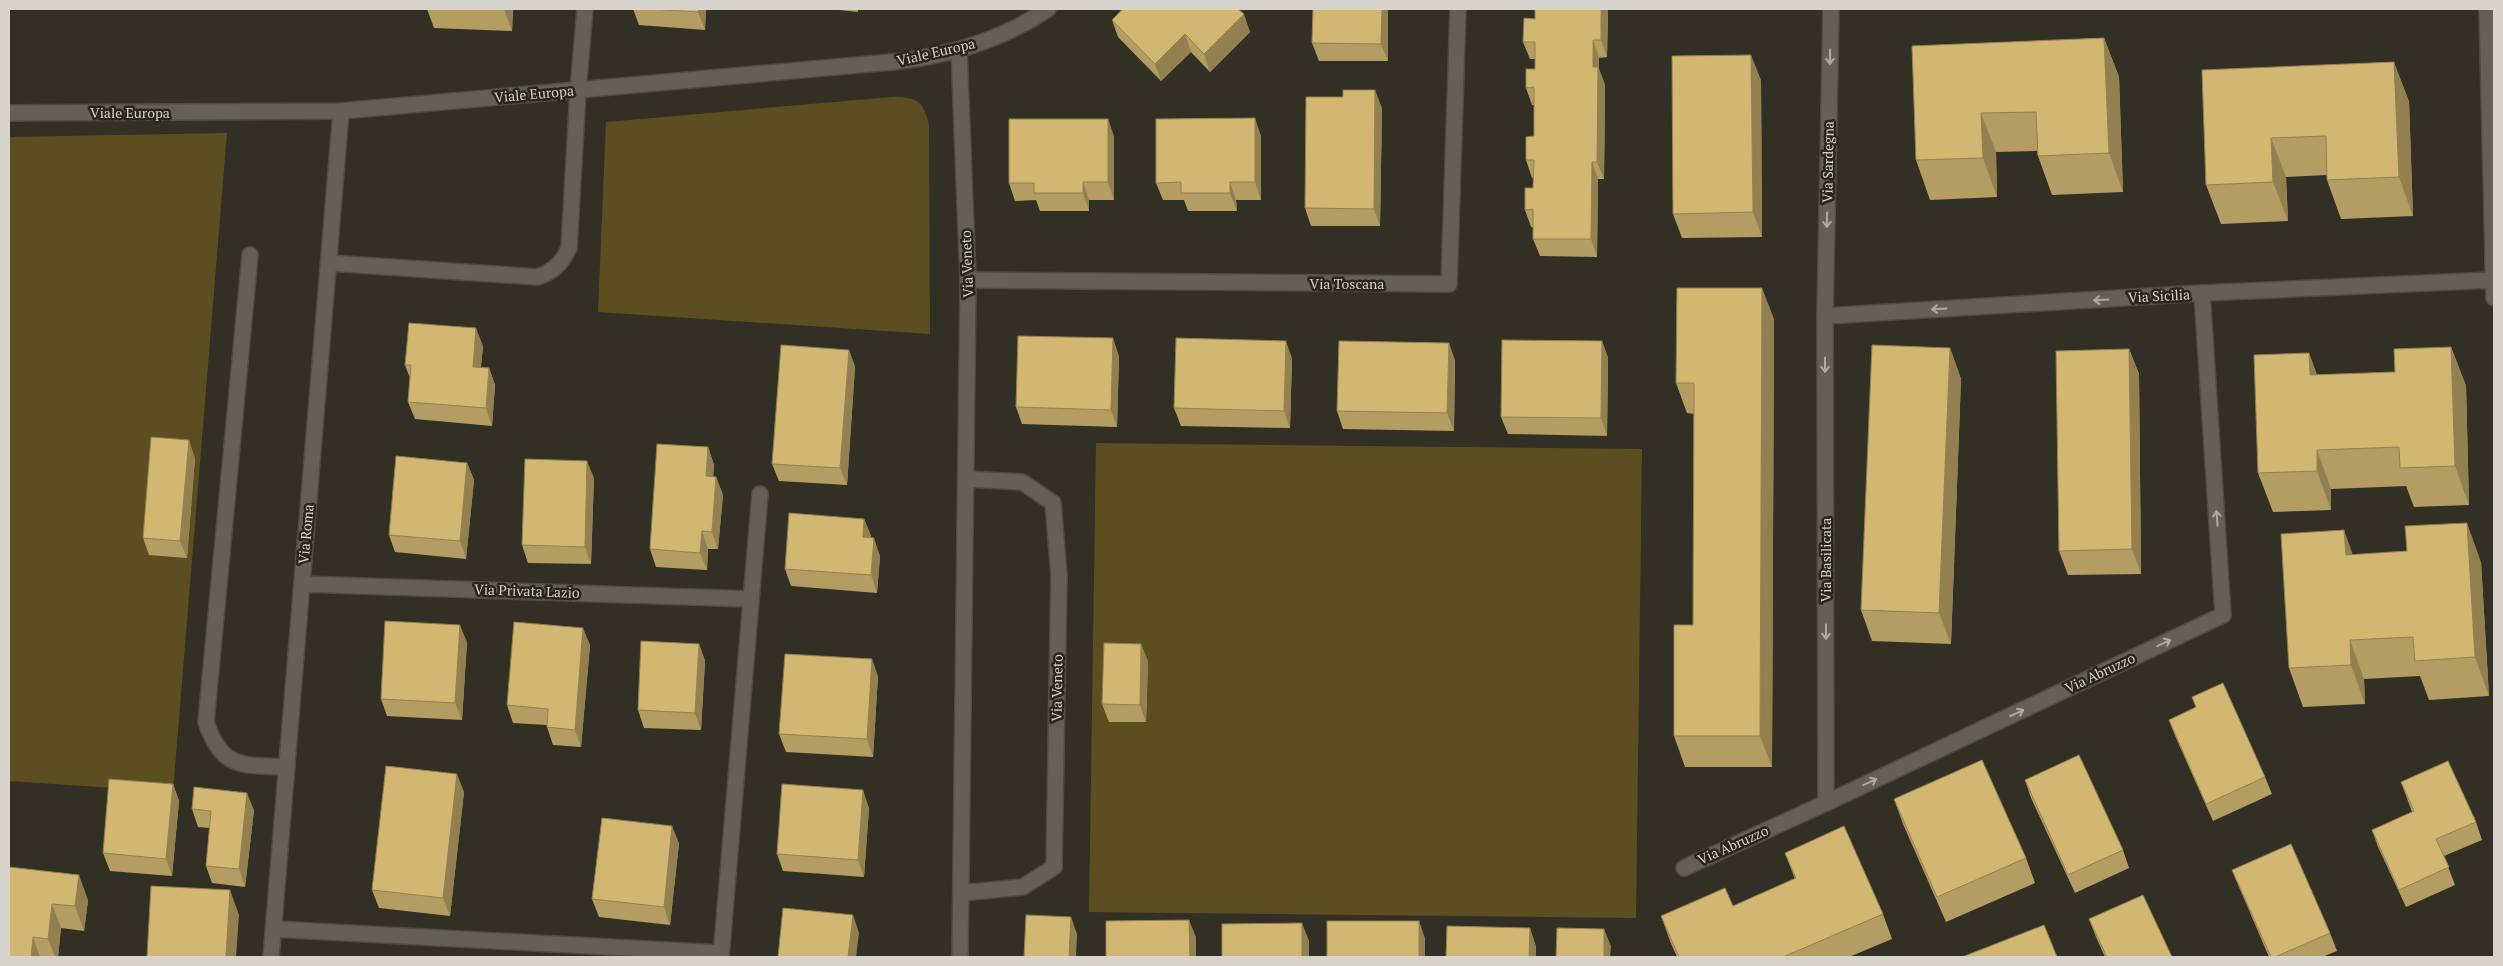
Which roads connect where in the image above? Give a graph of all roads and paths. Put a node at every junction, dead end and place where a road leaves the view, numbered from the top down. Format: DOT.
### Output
graph roads {
  1 [pos="585,9"];
  2 [pos="1048,9"];
  3 [pos="1458,9"];
  4 [pos="1831,9"];
  5 [pos="2487,9"];
  6 [pos="959,50"];
  7 [pos="578,90"];
  8 [pos="341,111"];
  9 [pos="9,113"];
  10 [pos="250,256"];
  11 [pos="329,262"];
  12 [pos="968,280"];
  13 [pos="2493,280"];
  14 [pos="2202,293"];
  15 [pos="2494,298"];
  16 [pos="1825,316"];
  17 [pos="966,479"];
  18 [pos="760,494"];
  19 [pos="302,584"];
  20 [pos="751,599"];
  21 [pos="287,767"];
  22 [pos="1826,803"];
  23 [pos="1684,868"];
  24 [pos="961,894"];
  25 [pos="274,929"];
  26 [pos="721,955"];
  27 [pos="271,957"];
  28 [pos="960,957"];
  1 -- 7 [label="street"];
  2 -- 6 [label="street, Viale Europa"];
  3 -- 12 [label="street, Via Toscana"];
  4 -- 16 [label="street, Via Sardegna, one-way"];
  5 -- 13 [label="street"];
  6 -- 7 [label="street, Viale Europa"];
  6 -- 12 [label="street, Via Veneto"];
  7 -- 8 [label="street, Viale Europa"];
  7 -- 11 [label="street"];
  8 -- 9 [label="street, Viale Europa"];
  8 -- 11 [label="street, Via Roma"];
  10 -- 21 [label="street"];
  11 -- 19 [label="street, Via Roma"];
  12 -- 17 [label="street, Via Veneto"];
  13 -- 14 [label="street, Via Sicilia"];
  13 -- 15 [label="street"];
  14 -- 16 [label="street, Via Sicilia, one-way"];
  22 -- 14 [label="street, Via Abruzzo, one-way"];
  16 -- 22 [label="street, Via Basilicata, one-way"];
  17 -- 24 [label="street, Via Veneto"];
  17 -- 24 [label="street, Via Veneto"];
  18 -- 20 [label="street"];
  19 -- 20 [label="street, Via Privata Lazio"];
  19 -- 21 [label="street, Via Roma"];
  20 -- 26 [label="street"];
  21 -- 25 [label="street, Via Roma"];
  22 -- 23 [label="street, Via Abruzzo"];
  24 -- 28 [label="street, Via Veneto"];
  25 -- 26 [label="street"];
  25 -- 27 [label="street, Via Roma"];
}
